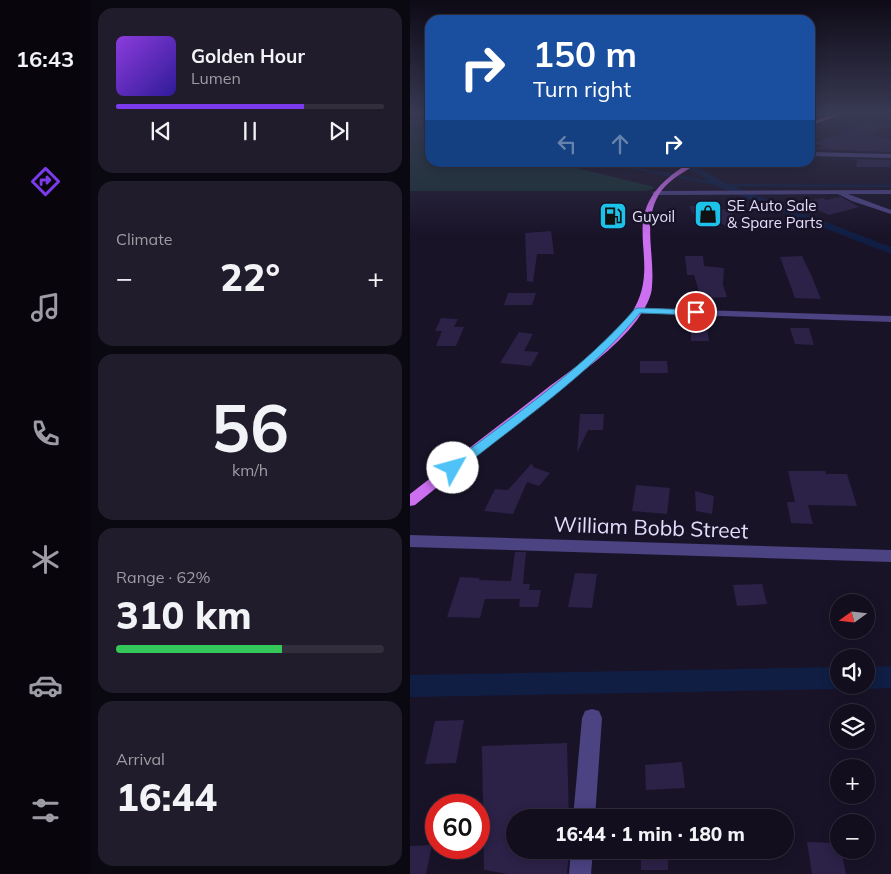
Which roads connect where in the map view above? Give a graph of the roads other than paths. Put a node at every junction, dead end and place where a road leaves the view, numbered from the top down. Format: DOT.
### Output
graph roads {
  1 [pos="842,155"];
  2 [pos="891,156"];
  3 [pos="686,167"];
  4 [pos="838,192"];
  5 [pos="891,192"];
  6 [pos="655,193"];
  7 [pos="891,212"];
  8 [pos="638,311"];
  9 [pos="891,319"];
  10 [pos="410,501"];
  11 [pos="410,541"];
  12 [pos="891,556"];
  13 [pos="592,718"];
  14 [pos="585,809"];
  15 [pos="581,859"];
  16 [pos="580,874"];
  1 -- 2 [label="street"];
  3 -- 6 [label="main road"];
  4 -- 5 [label="street"];
  4 -- 6 [label="street"];
  4 -- 7 [label="street"];
  6 -- 8 [label="main road"];
  8 -- 9 [label="street"];
  8 -- 10 [label="main road"];
  11 -- 12 [label="street, William Bobb Street"];
  13 -- 14 [label="street"];
  15 -- 16 [label="street"];
}
